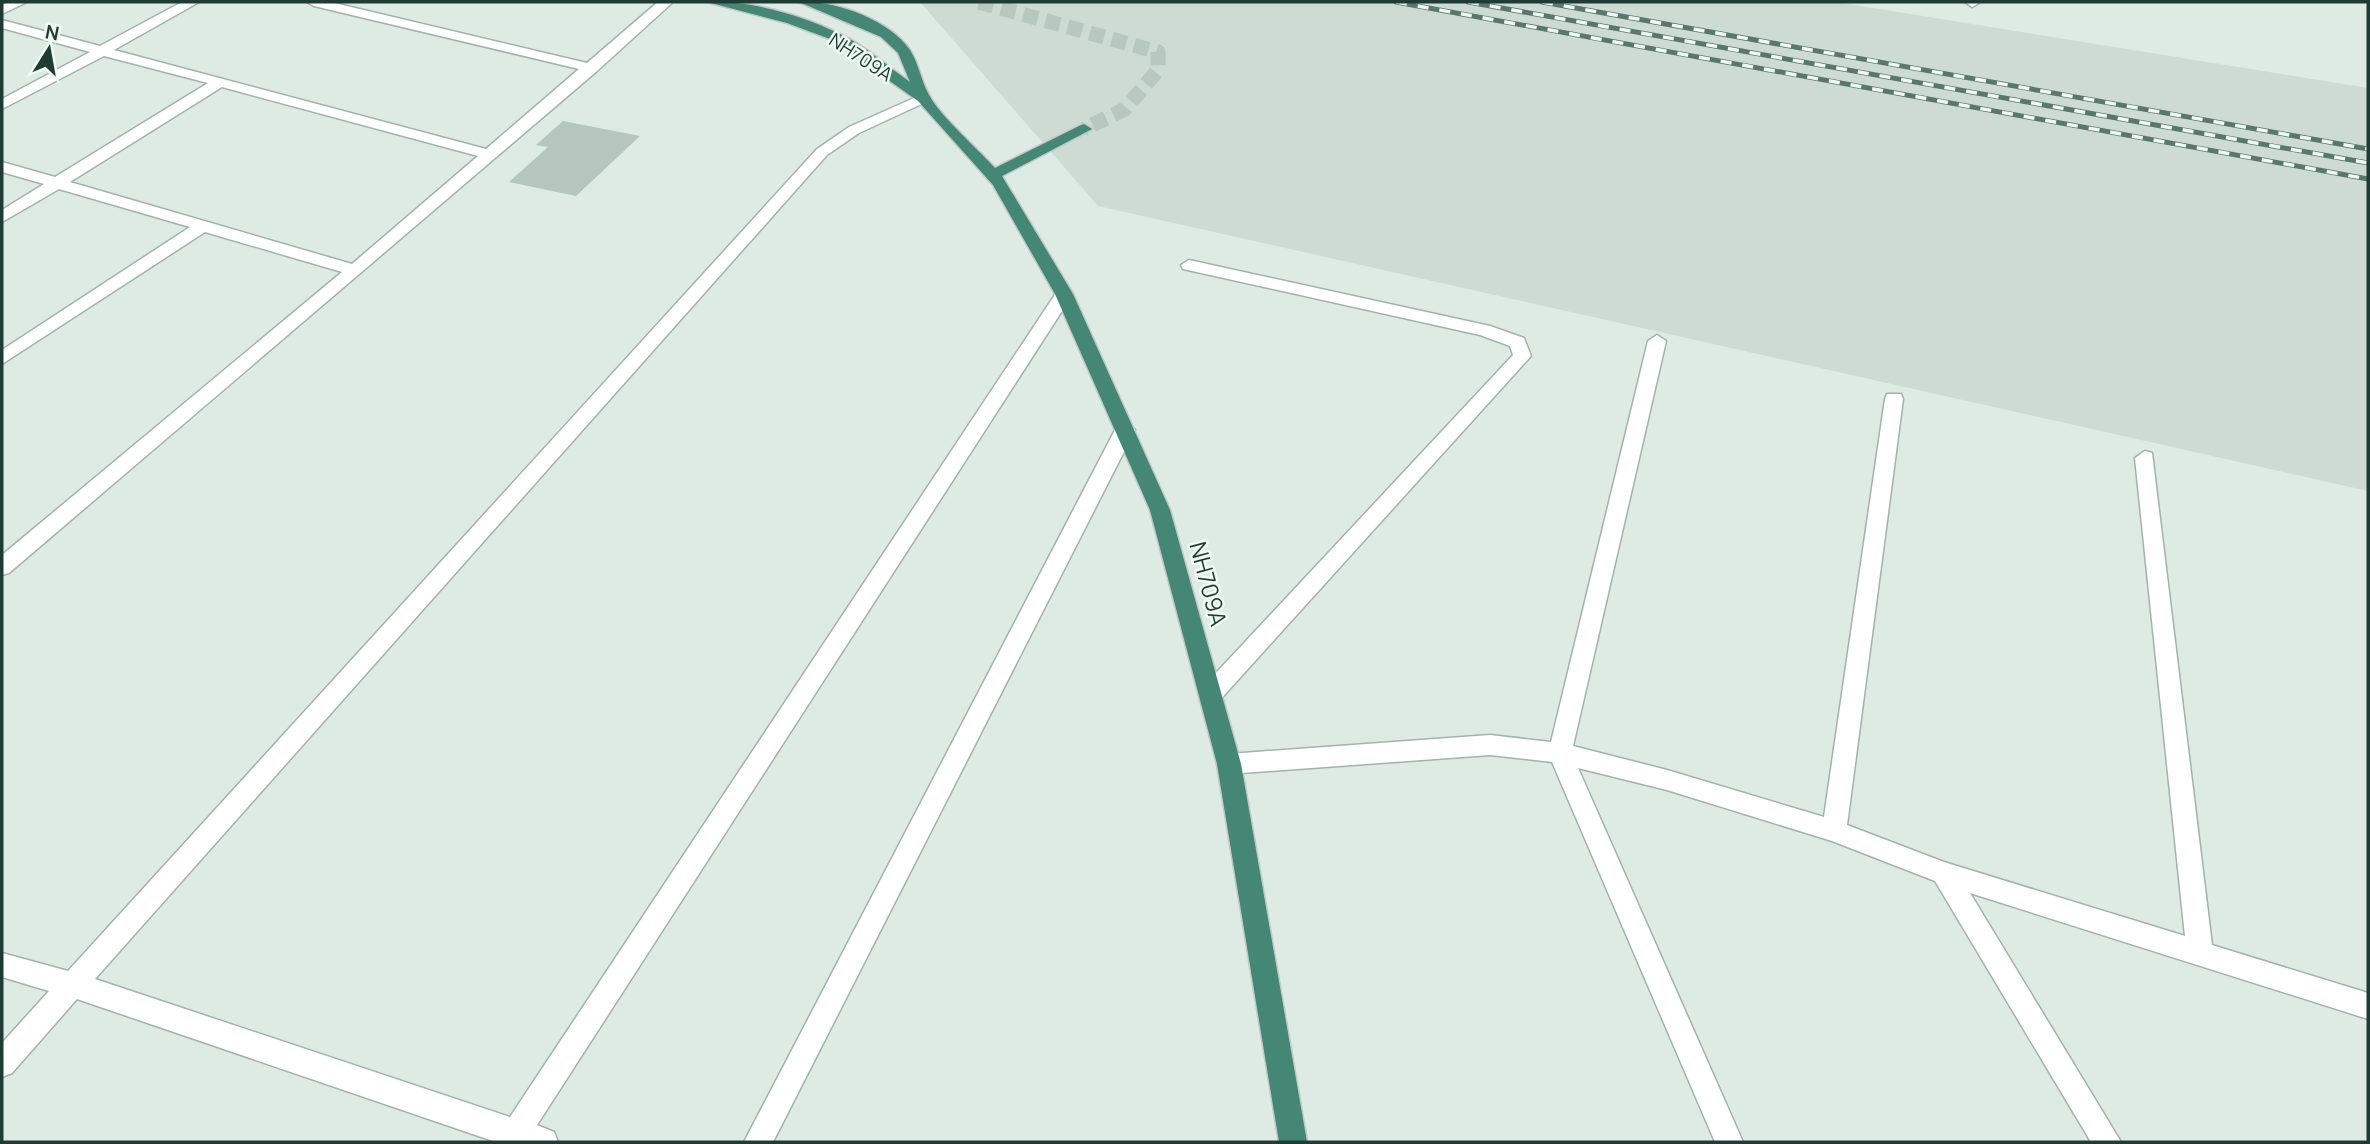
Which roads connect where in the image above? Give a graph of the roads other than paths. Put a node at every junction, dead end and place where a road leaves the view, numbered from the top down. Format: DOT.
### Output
graph roads {
  1 [pos="20,2"];
  2 [pos="192,2"];
  3 [pos="314,2"];
  4 [pos="666,2"];
  5 [pos="714,2"];
  6 [pos="806,2"];
  7 [pos="2,10"];
  8 [pos="2,24"];
  9 [pos="100,50"];
  10 [pos="592,68"];
  11 [pos="220,82"];
  12 [pos="923,98"];
  13 [pos="2,105"];
  14 [pos="1084,129"];
  15 [pos="488,154"];
  16 [pos="2,167"];
  17 [pos="992,175"];
  18 [pos="60,182"];
  19 [pos="2,217"];
  20 [pos="204,225"];
  21 [pos="1189,265"];
  22 [pos="355,270"];
  23 [pos="1064,294"];
  24 [pos="1657,341"];
  25 [pos="2,358"];
  26 [pos="1894,399"];
  27 [pos="1125,430"];
  28 [pos="2145,458"];
  29 [pos="2,567"];
  30 [pos="1210,695"];
  31 [pos="1560,753"];
  32 [pos="1229,764"];
  33 [pos="1834,831"];
  34 [pos="1944,873"];
  35 [pos="2200,954"];
  36 [pos="2,965"];
  37 [pos="73,985"];
  38 [pos="2368,1006"];
  39 [pos="2,1063"];
  40 [pos="513,1138"];
  41 [pos="544,1142"];
  42 [pos="758,1142"];
  43 [pos="1293,1142"];
  44 [pos="1729,1142"];
  45 [pos="2108,1142"];
  1 -- 7 [label="street"];
  2 -- 9 [label="street"];
  3 -- 10 [label="street"];
  4 -- 10 [label="street"];
  5 -- 12 [label="highway, NH709A"];
  6 -- 12 [label="highway, NH709A"];
  8 -- 9 [label="street"];
  9 -- 11 [label="street"];
  9 -- 13 [label="street"];
  10 -- 15 [label="street"];
  11 -- 15 [label="street"];
  11 -- 18 [label="street"];
  12 -- 17 [label="highway, NH709A"];
  12 -- 37 [label="street"];
  14 -- 17 [label="highway"];
  15 -- 22 [label="street"];
  16 -- 18 [label="street"];
  17 -- 23 [label="highway, NH709A"];
  18 -- 19 [label="street"];
  18 -- 20 [label="street"];
  20 -- 22 [label="street"];
  20 -- 25 [label="street"];
  21 -- 30 [label="street"];
  22 -- 29 [label="street"];
  23 -- 27 [label="highway, NH709A"];
  23 -- 40 [label="street"];
  24 -- 31 [label="street"];
  26 -- 33 [label="street"];
  27 -- 30 [label="highway, NH709A"];
  27 -- 42 [label="street"];
  28 -- 35 [label="street"];
  30 -- 32 [label="highway, NH709A"];
  31 -- 32 [label="street"];
  31 -- 33 [label="street"];
  31 -- 44 [label="street"];
  32 -- 43 [label="highway, NH709A"];
  33 -- 34 [label="street"];
  34 -- 35 [label="street"];
  34 -- 45 [label="street"];
  35 -- 38 [label="street"];
  36 -- 37 [label="street"];
  37 -- 39 [label="street"];
  37 -- 40 [label="street"];
  40 -- 41 [label="street"];
}
